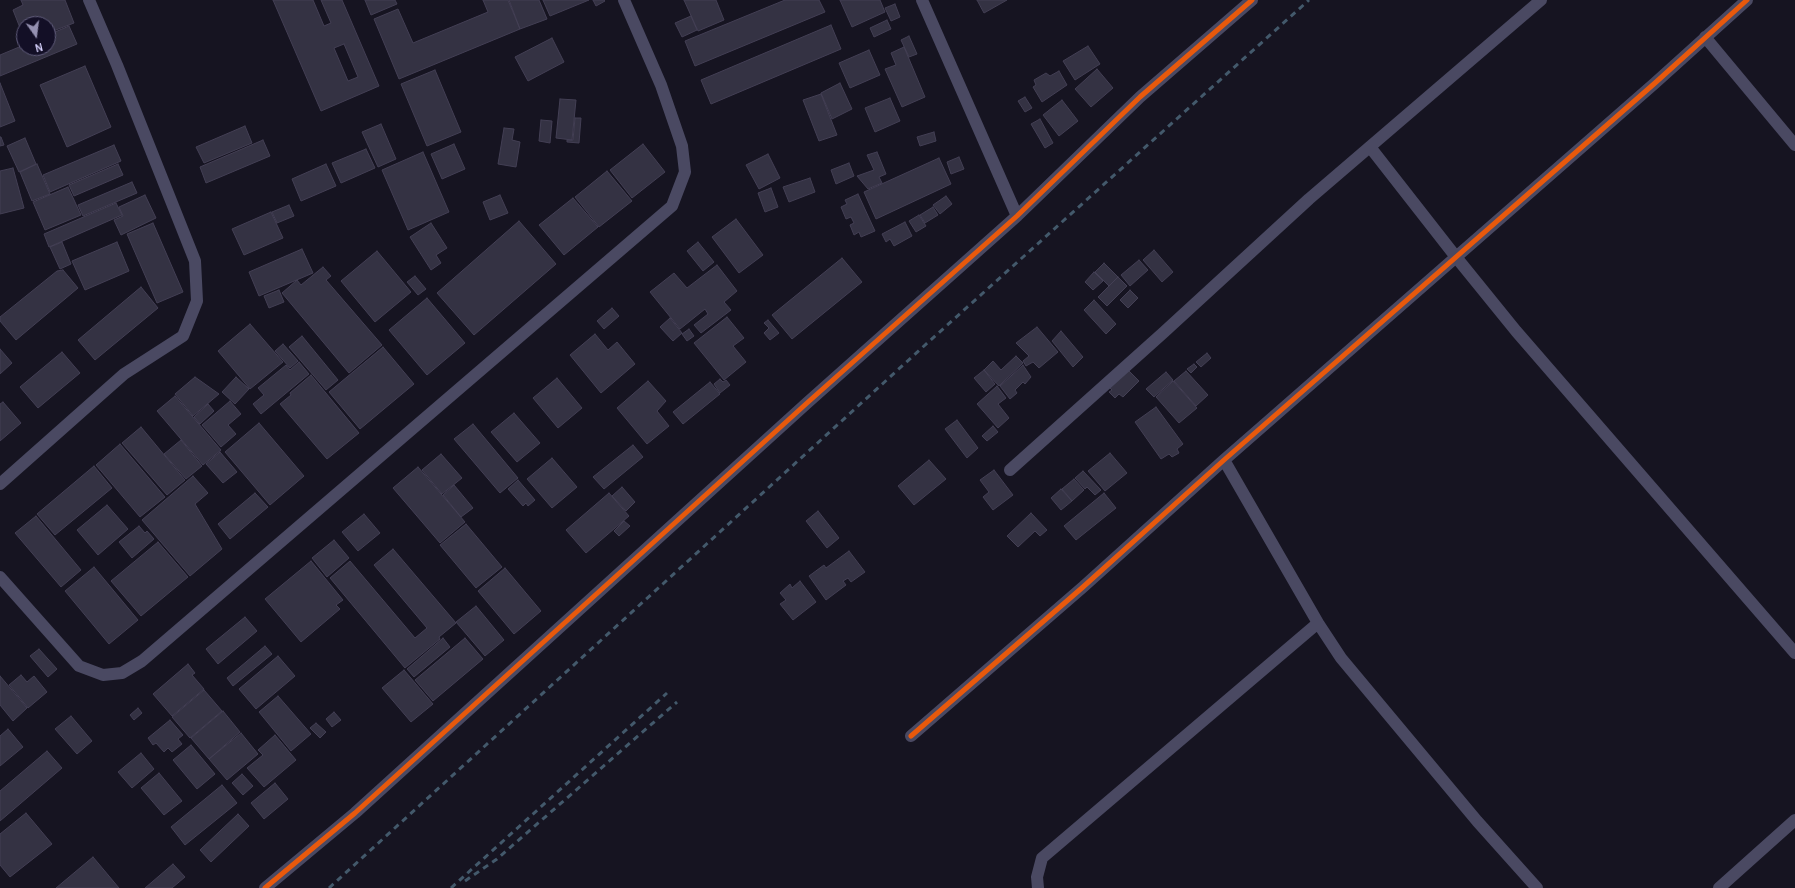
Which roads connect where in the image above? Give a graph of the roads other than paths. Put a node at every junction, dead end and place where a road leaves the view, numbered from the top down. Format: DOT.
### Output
graph roads {
  1 [pos="89,0"];
  2 [pos="624,0"];
  3 [pos="922,0"];
  4 [pos="1252,0"];
  5 [pos="1541,0"];
  6 [pos="1747,0"];
  7 [pos="1705,37"];
  8 [pos="1795,145"];
  9 [pos="1370,147"];
  10 [pos="1017,216"];
  11 [pos="1456,257"];
  12 [pos="1224,460"];
  13 [pos="1010,470"];
  14 [pos="0,484"];
  15 [pos="0,577"];
  16 [pos="1318,623"];
  17 [pos="1795,653"];
  18 [pos="911,736"];
  19 [pos="1795,820"];
  20 [pos="264,888"];
  21 [pos="1038,888"];
  22 [pos="1536,888"];
  23 [pos="1719,888"];
  1 -- 14 [label="street"];
  2 -- 15 [label="street"];
  3 -- 10 [label="street"];
  4 -- 10 [label="street"];
  5 -- 9 [label="street"];
  6 -- 7 [label="street"];
  7 -- 8 [label="street"];
  7 -- 11 [label="street"];
  9 -- 11 [label="street"];
  9 -- 13 [label="street"];
  10 -- 20 [label="street"];
  11 -- 12 [label="street"];
  11 -- 17 [label="street"];
  12 -- 16 [label="street"];
  12 -- 18 [label="street"];
  16 -- 21 [label="street"];
  16 -- 22 [label="street"];
  19 -- 23 [label="street"];
}
